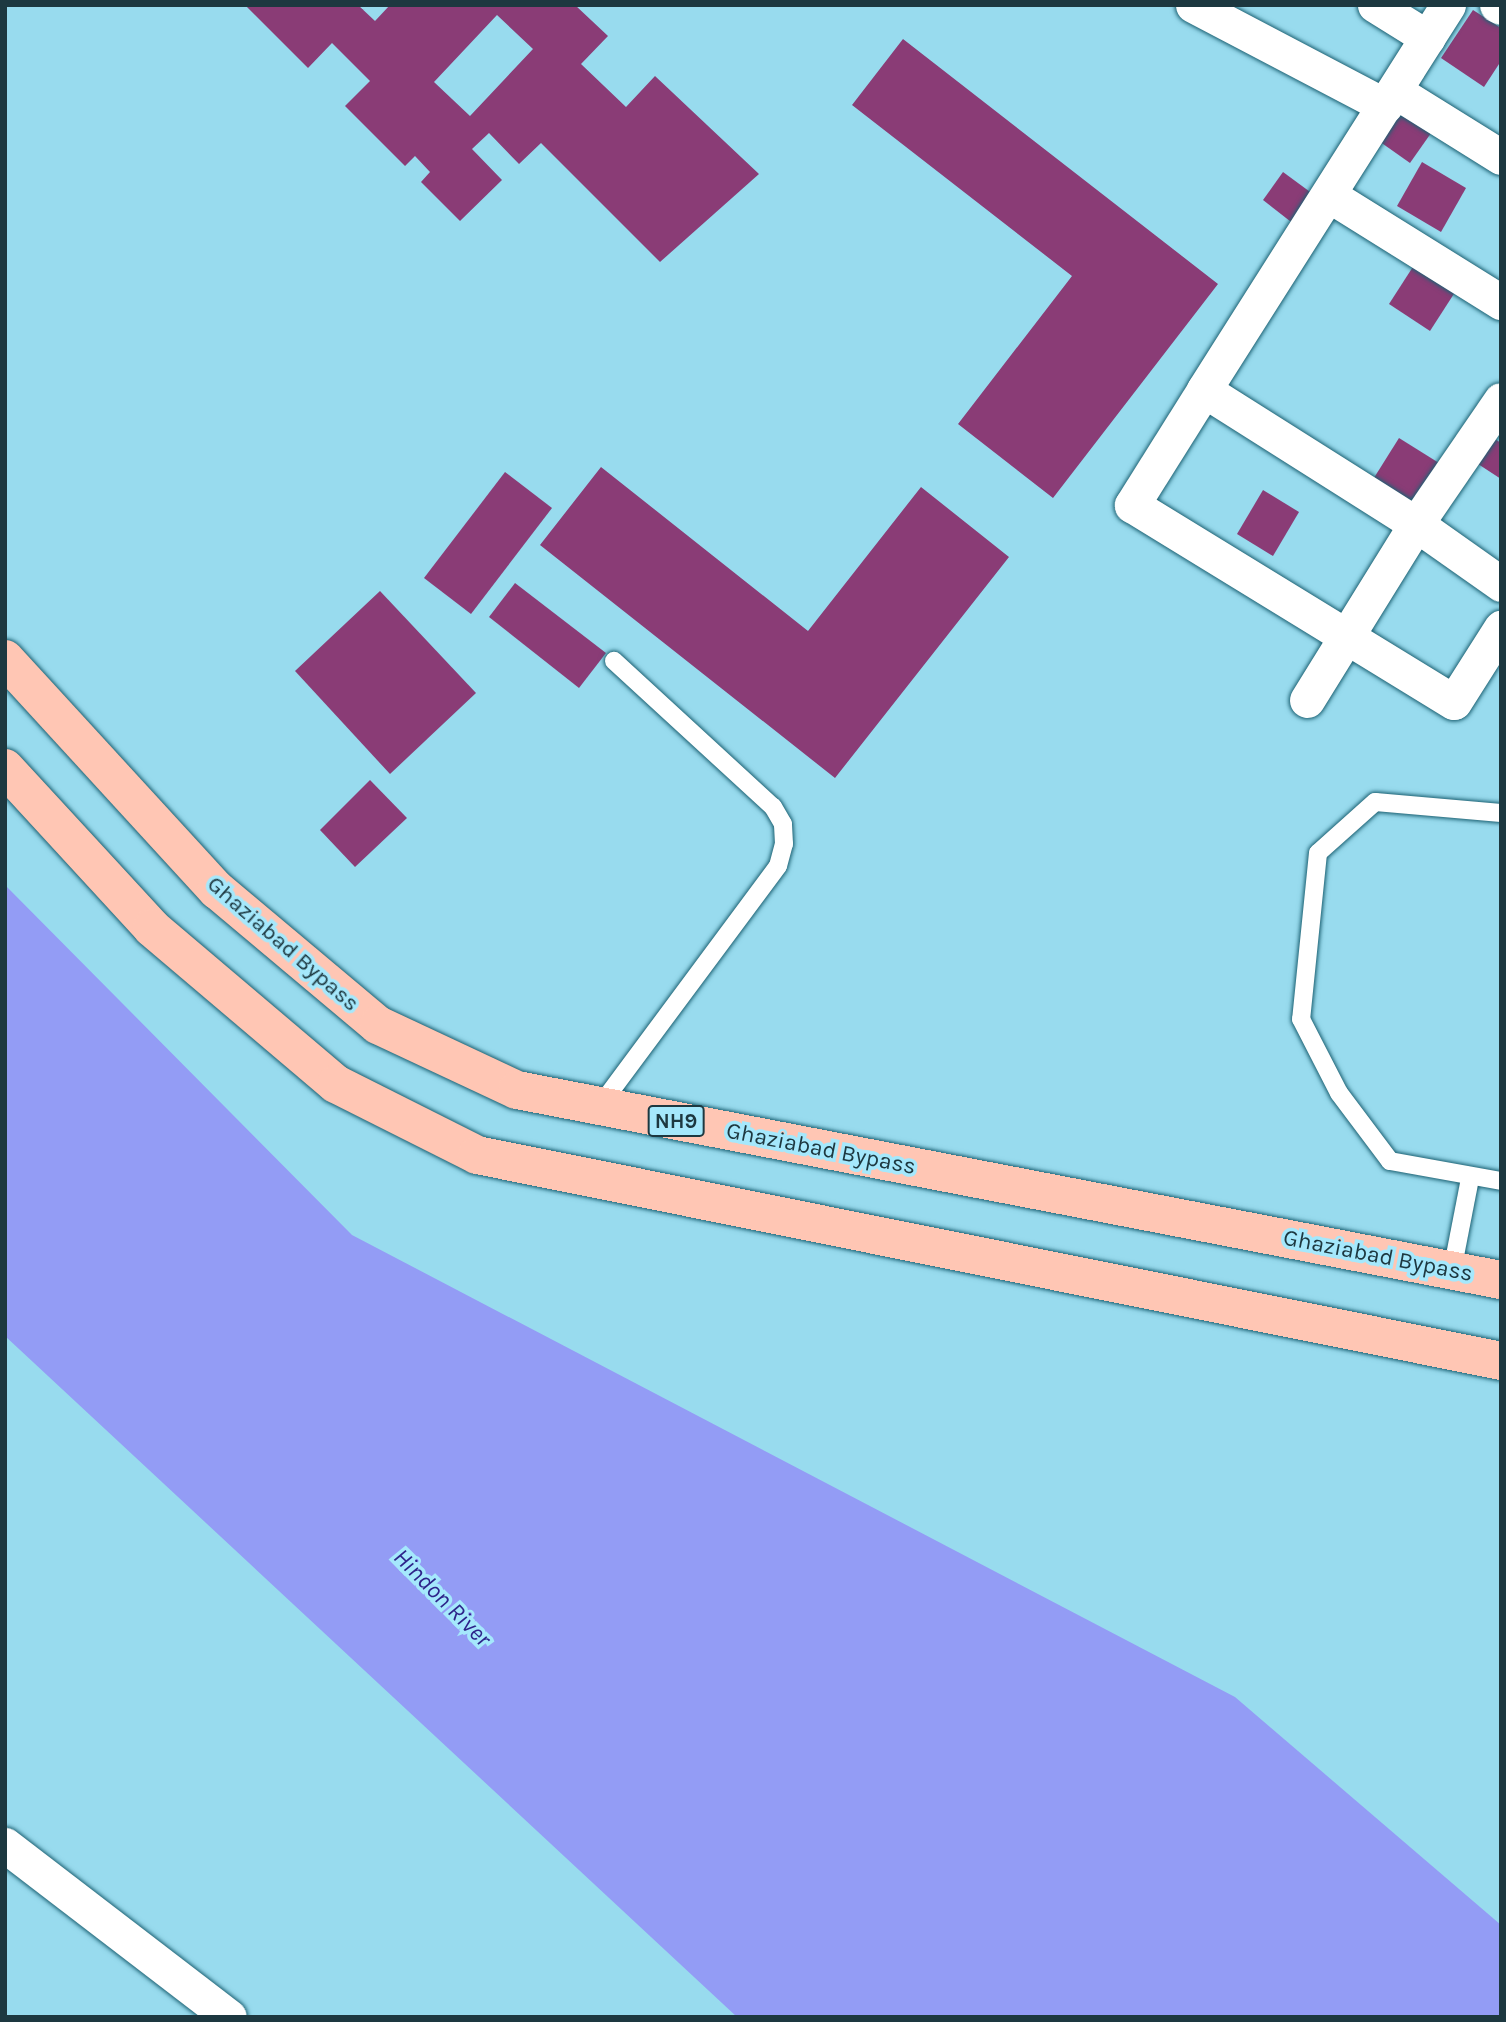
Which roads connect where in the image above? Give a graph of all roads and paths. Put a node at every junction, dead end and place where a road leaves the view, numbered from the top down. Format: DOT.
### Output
graph roads {
  1 [pos="1194,5"];
  2 [pos="1375,5"];
  3 [pos="1448,5"];
  4 [pos="1428,38"];
  5 [pos="1390,99"];
  6 [pos="1501,157"];
  7 [pos="1329,195"];
  8 [pos="1501,302"];
  9 [pos="1204,390"];
  10 [pos="1496,417"];
  11 [pos="1416,524"];
  12 [pos="1501,584"];
  13 [pos="1501,628"];
  14 [pos="1346,636"];
  15 [pos="5,659"];
  16 [pos="614,661"];
  17 [pos="1307,700"];
  18 [pos="5,768"];
  19 [pos="1501,813"];
  20 [pos="599,1107"];
  21 [pos="1470,1178"];
  22 [pos="1501,1181"];
  23 [pos="1452,1270"];
  24 [pos="1501,1280"];
  25 [pos="1501,1361"];
  26 [pos="5,1845"];
  27 [pos="229,2017"];
  1 -- 5 [label="street"];
  2 -- 4 [label="street"];
  3 -- 4 [label="street"];
  4 -- 5 [label="street"];
  5 -- 6 [label="street"];
  5 -- 7 [label="street"];
  7 -- 8 [label="street"];
  7 -- 9 [label="street"];
  9 -- 11 [label="street"];
  9 -- 14 [label="street"];
  10 -- 11 [label="street"];
  11 -- 12 [label="street"];
  11 -- 14 [label="street"];
  13 -- 14 [label="street"];
  14 -- 17 [label="street"];
  15 -- 20 [label="highway, Ghaziabad Bypass / NH9"];
  16 -- 20 [label="lane"];
  18 -- 25 [label="highway"];
  19 -- 21 [label="lane"];
  20 -- 23 [label="highway, Ghaziabad Bypass / NH9"];
  21 -- 22 [label="lane"];
  21 -- 23 [label="lane"];
  23 -- 24 [label="highway, Ghaziabad Bypass / NH9"];
  26 -- 27 [label="street"];
}
